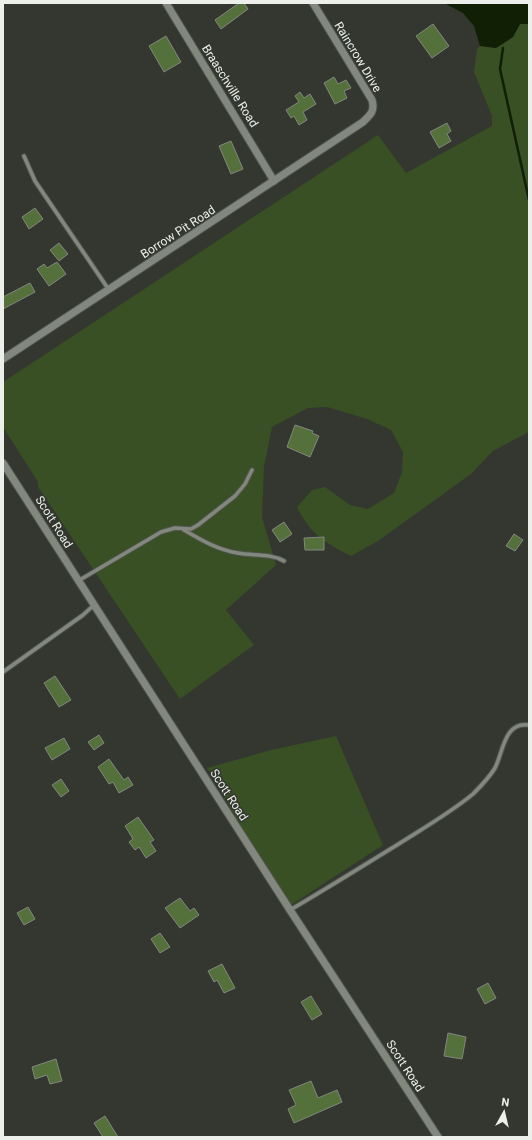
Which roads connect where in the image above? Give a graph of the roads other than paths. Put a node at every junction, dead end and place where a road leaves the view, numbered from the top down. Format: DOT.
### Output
graph roads {
  1 [pos="166,3"];
  2 [pos="313,3"];
  3 [pos="364,122"];
  4 [pos="24,156"];
  5 [pos="274,181"];
  6 [pos="109,290"];
  7 [pos="3,359"];
  8 [pos="3,463"];
  9 [pos="252,470"];
  10 [pos="182,529"];
  11 [pos="284,561"];
  12 [pos="78,580"];
  13 [pos="94,605"];
  14 [pos="3,672"];
  15 [pos="529,725"];
  16 [pos="290,910"];
  17 [pos="438,1137"];
  1 -- 5 [label="street, Braaschville Road"];
  2 -- 3 [label="street, Raincrow Drive"];
  3 -- 5 [label="street, Borrow Pit Road"];
  4 -- 6 [label="lane"];
  5 -- 6 [label="street, Borrow Pit Road"];
  6 -- 7 [label="street, Borrow Pit Road"];
  8 -- 12 [label="street, Scott Road"];
  9 -- 10 [label="lane"];
  10 -- 11 [label="lane"];
  10 -- 12 [label="lane"];
  12 -- 13 [label="street, Scott Road"];
  13 -- 14 [label="lane"];
  13 -- 16 [label="street, Scott Road"];
  15 -- 16 [label="lane"];
  16 -- 17 [label="street, Scott Road"];
}
